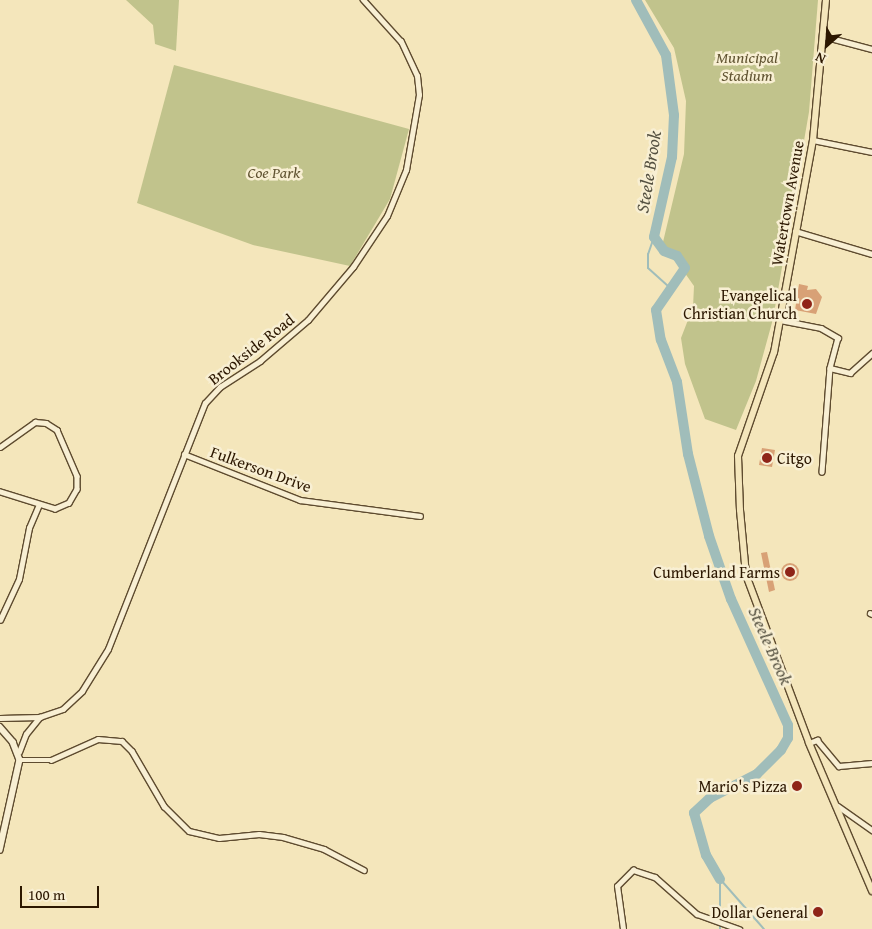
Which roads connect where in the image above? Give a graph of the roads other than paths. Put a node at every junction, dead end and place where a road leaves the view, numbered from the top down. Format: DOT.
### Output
graph roads {
  1 [pos="363,0"];
  2 [pos="826,0"];
  3 [pos="823,36"];
  4 [pos="872,48"];
  5 [pos="812,140"];
  6 [pos="872,152"];
  7 [pos="794,231"];
  8 [pos="872,254"];
  9 [pos="780,320"];
  10 [pos="872,353"];
  11 [pos="830,368"];
  12 [pos="0,448"];
  13 [pos="184,454"];
  14 [pos="822,472"];
  15 [pos="0,492"];
  16 [pos="38,507"];
  17 [pos="420,516"];
  18 [pos="0,620"];
  19 [pos="40,717"];
  20 [pos="0,718"];
  21 [pos="0,727"];
  22 [pos="809,743"];
  23 [pos="18,752"];
  24 [pos="20,760"];
  25 [pos="872,763"];
  26 [pos="838,806"];
  27 [pos="872,830"];
  28 [pos="0,850"];
  29 [pos="364,870"];
  30 [pos="872,890"];
  31 [pos="623,929"];
  32 [pos="739,929"];
  1 -- 13 [label="street, Brookside Road"];
  2 -- 3 [label="main road, Watertown Avenue"];
  3 -- 4 [label="street"];
  3 -- 5 [label="main road, Watertown Avenue"];
  5 -- 6 [label="street"];
  5 -- 7 [label="main road, Watertown Avenue"];
  7 -- 8 [label="street"];
  7 -- 9 [label="main road, Watertown Avenue"];
  9 -- 11 [label="street"];
  9 -- 22 [label="main road, Watertown Avenue"];
  10 -- 11 [label="street"];
  11 -- 14 [label="street"];
  12 -- 16 [label="street"];
  13 -- 17 [label="street, Fulkerson Drive"];
  13 -- 19 [label="street, Brookside Road"];
  15 -- 16 [label="street"];
  16 -- 18 [label="street"];
  19 -- 20 [label="street, Brookside Road"];
  19 -- 23 [label="street"];
  21 -- 23 [label="street"];
  22 -- 25 [label="street"];
  22 -- 26 [label="main road, Watertown Avenue"];
  23 -- 24 [label="street"];
  24 -- 28 [label="street"];
  24 -- 29 [label="street"];
  26 -- 27 [label="street"];
  26 -- 30 [label="main road, Watertown Avenue"];
  31 -- 32 [label="street"];
}
